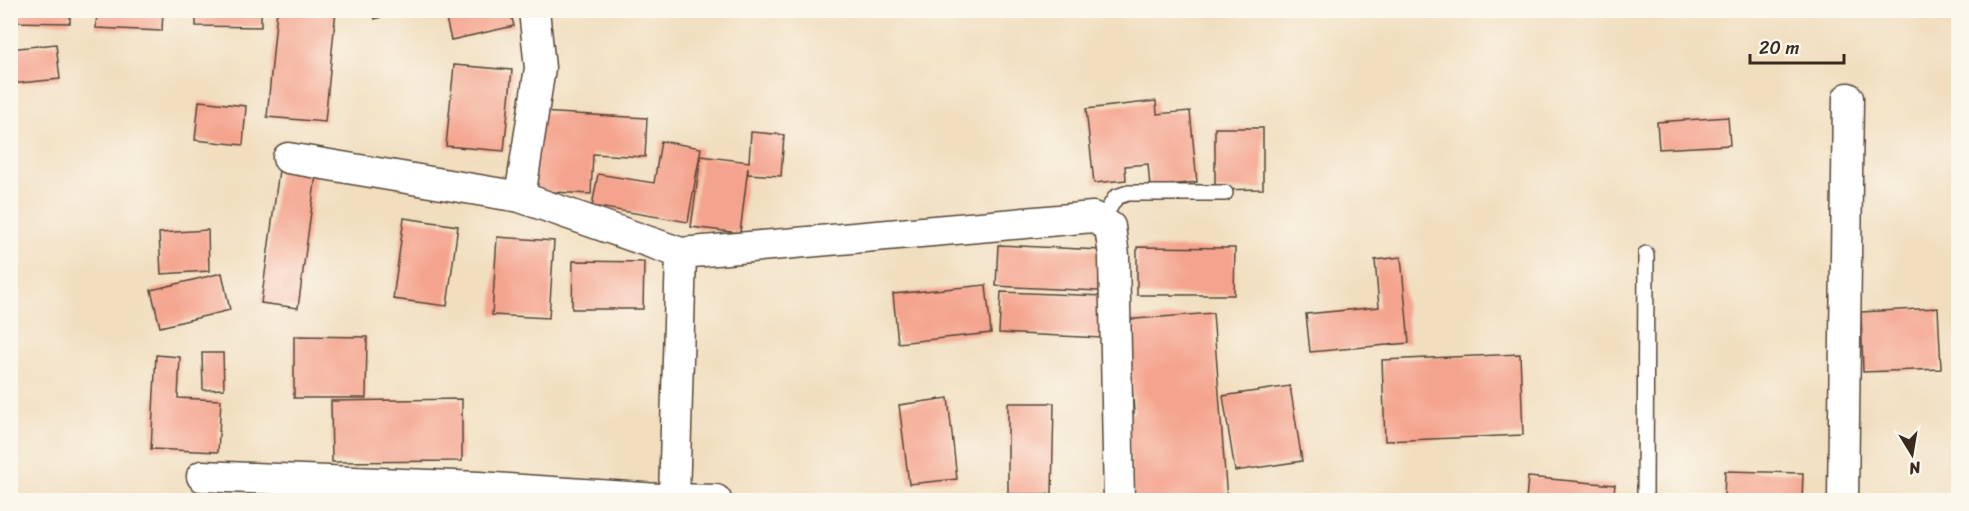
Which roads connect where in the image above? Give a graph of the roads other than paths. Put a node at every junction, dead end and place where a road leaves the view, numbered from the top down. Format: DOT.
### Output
graph roads {
  1 [pos="534,10"];
  2 [pos="1848,99"];
  3 [pos="288,158"];
  4 [pos="1225,193"];
  5 [pos="520,197"];
  6 [pos="1101,221"];
  7 [pos="681,253"];
  8 [pos="1646,254"];
  9 [pos="202,476"];
  10 [pos="479,494"];
  11 [pos="674,500"];
  12 [pos="716,501"];
  13 [pos="1119,501"];
  14 [pos="1645,501"];
  15 [pos="1843,501"];
  1 -- 5 [label="street"];
  2 -- 15 [label="street"];
  3 -- 5 [label="street"];
  4 -- 6 [label="lane"];
  5 -- 7 [label="street"];
  6 -- 7 [label="street"];
  6 -- 13 [label="street"];
  7 -- 11 [label="street"];
  8 -- 14 [label="lane"];
  9 -- 10 [label="street"];
  10 -- 11 [label="street"];
  11 -- 12 [label="street"];
}
